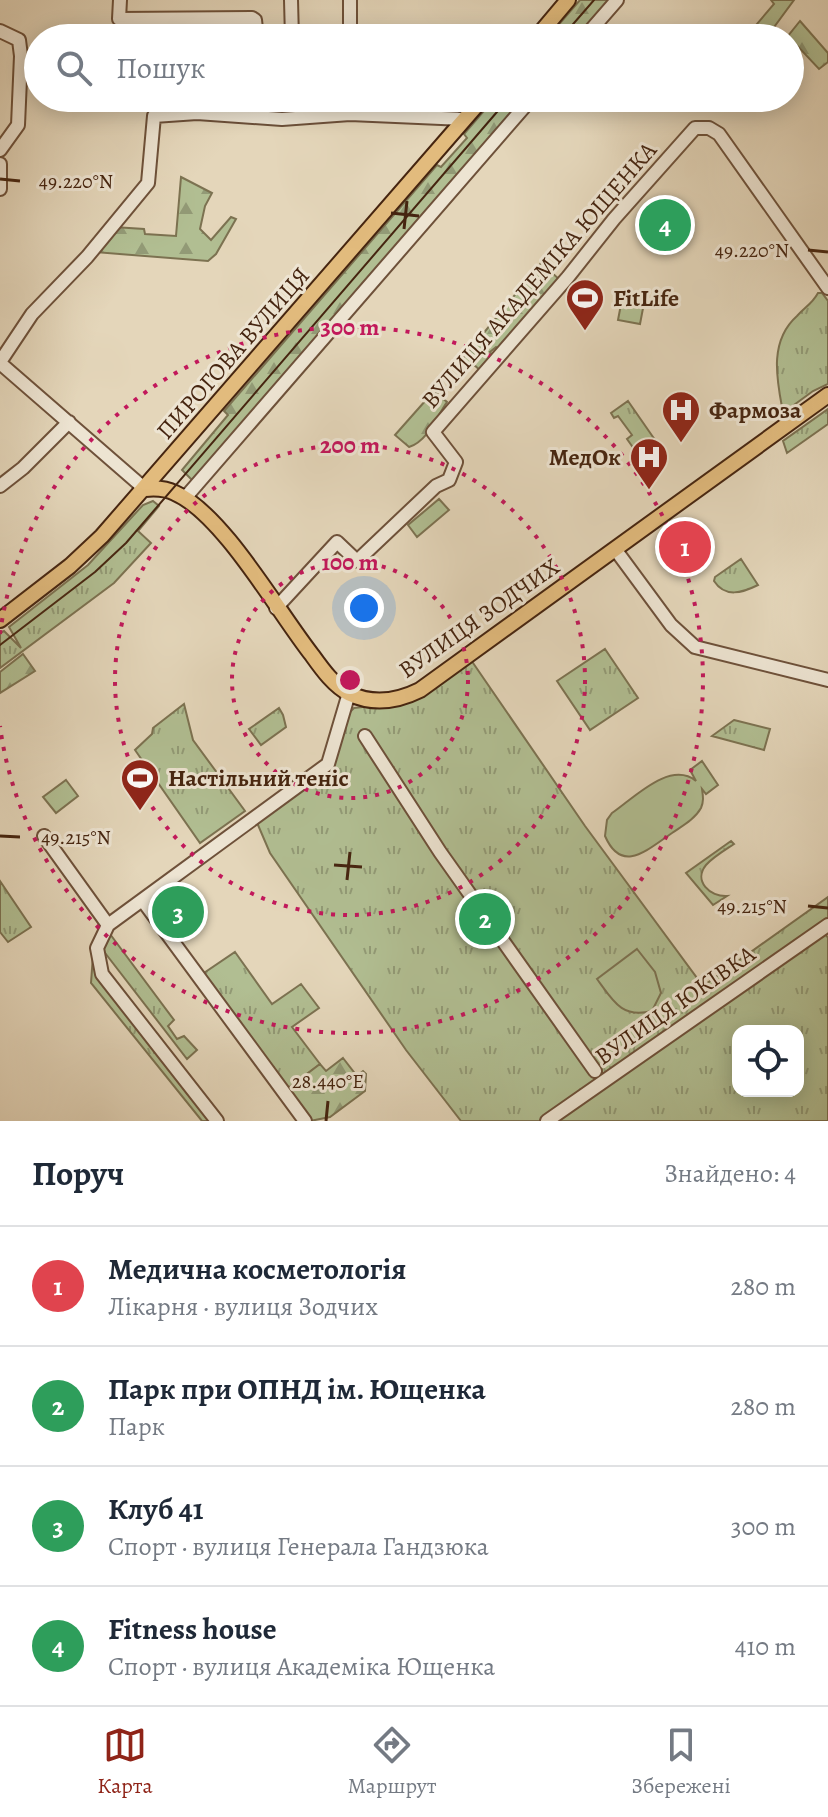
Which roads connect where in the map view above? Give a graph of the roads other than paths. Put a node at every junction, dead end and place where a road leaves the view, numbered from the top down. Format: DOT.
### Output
graph roads {
  1 [pos="120,0"];
  2 [pos="291,0"];
  3 [pos="350,0"];
  4 [pos="568,0"];
  5 [pos="617,0"];
  6 [pos="255,24"];
  7 [pos="292,24"];
  8 [pos="350,24"];
  9 [pos="548,24"];
  10 [pos="596,24"];
  11 [pos="0,31"];
  12 [pos="470,112"];
  13 [pos="520,112"];
  14 [pos="350,114"];
  15 [pos="464,119"];
  16 [pos="0,150"];
  17 [pos="0,164"];
  18 [pos="0,189"];
  19 [pos="828,288"];
  20 [pos="0,362"];
  21 [pos="828,395"];
  22 [pos="69,422"];
  23 [pos="0,486"];
  24 [pos="145,489"];
  25 [pos="185,498"];
  26 [pos="615,549"];
  27 [pos="276,608"];
  28 [pos="0,620"];
  29 [pos="828,680"];
  30 [pos="349,693"];
  31 [pos="365,736"];
  32 [pos="44,836"];
  33 [pos="143,901"];
  34 [pos="108,925"];
  35 [pos="828,925"];
  36 [pos="595,1071"];
  37 [pos="217,1121"];
  38 [pos="305,1121"];
  39 [pos="547,1121"];
  1 -- 6 [label="street"];
  2 -- 7 [label="street"];
  3 -- 8 [label="street"];
  4 -- 9 [label="main road"];
  5 -- 10 [label="street"];
  11 -- 16 [label="street"];
  12 -- 15 [label="main road, ПИРОГОВА ВУЛИЦЯ"];
  13 -- 25 [label="street"];
  14 -- 15 [label="street"];
  14 -- 20 [label="street"];
  15 -- 24 [label="main road, ПИРОГОВА ВУЛИЦЯ"];
  17 -- 18 [label="street"];
  19 -- 27 [label="street, ВУЛИЦЯ АКАДЕМІКА ЮЩЕНКА"];
  20 -- 22 [label="street"];
  21 -- 26 [label="main road, ВУЛИЦЯ ЗОДЧИХ"];
  22 -- 23 [label="street"];
  22 -- 24 [label="street"];
  24 -- 25 [label="main road"];
  24 -- 28 [label="main road, ПИРОГОВА ВУЛИЦЯ"];
  25 -- 27 [label="main road"];
  26 -- 29 [label="street"];
  26 -- 30 [label="main road, ВУЛИЦЯ ЗОДЧИХ"];
  27 -- 30 [label="main road"];
  30 -- 33 [label="street"];
  31 -- 36 [label="street"];
  32 -- 34 [label="street"];
  33 -- 34 [label="street"];
  33 -- 38 [label="street"];
  34 -- 37 [label="street"];
  35 -- 39 [label="street, ВУЛИЦЯ ЮКІВКА"];
}
